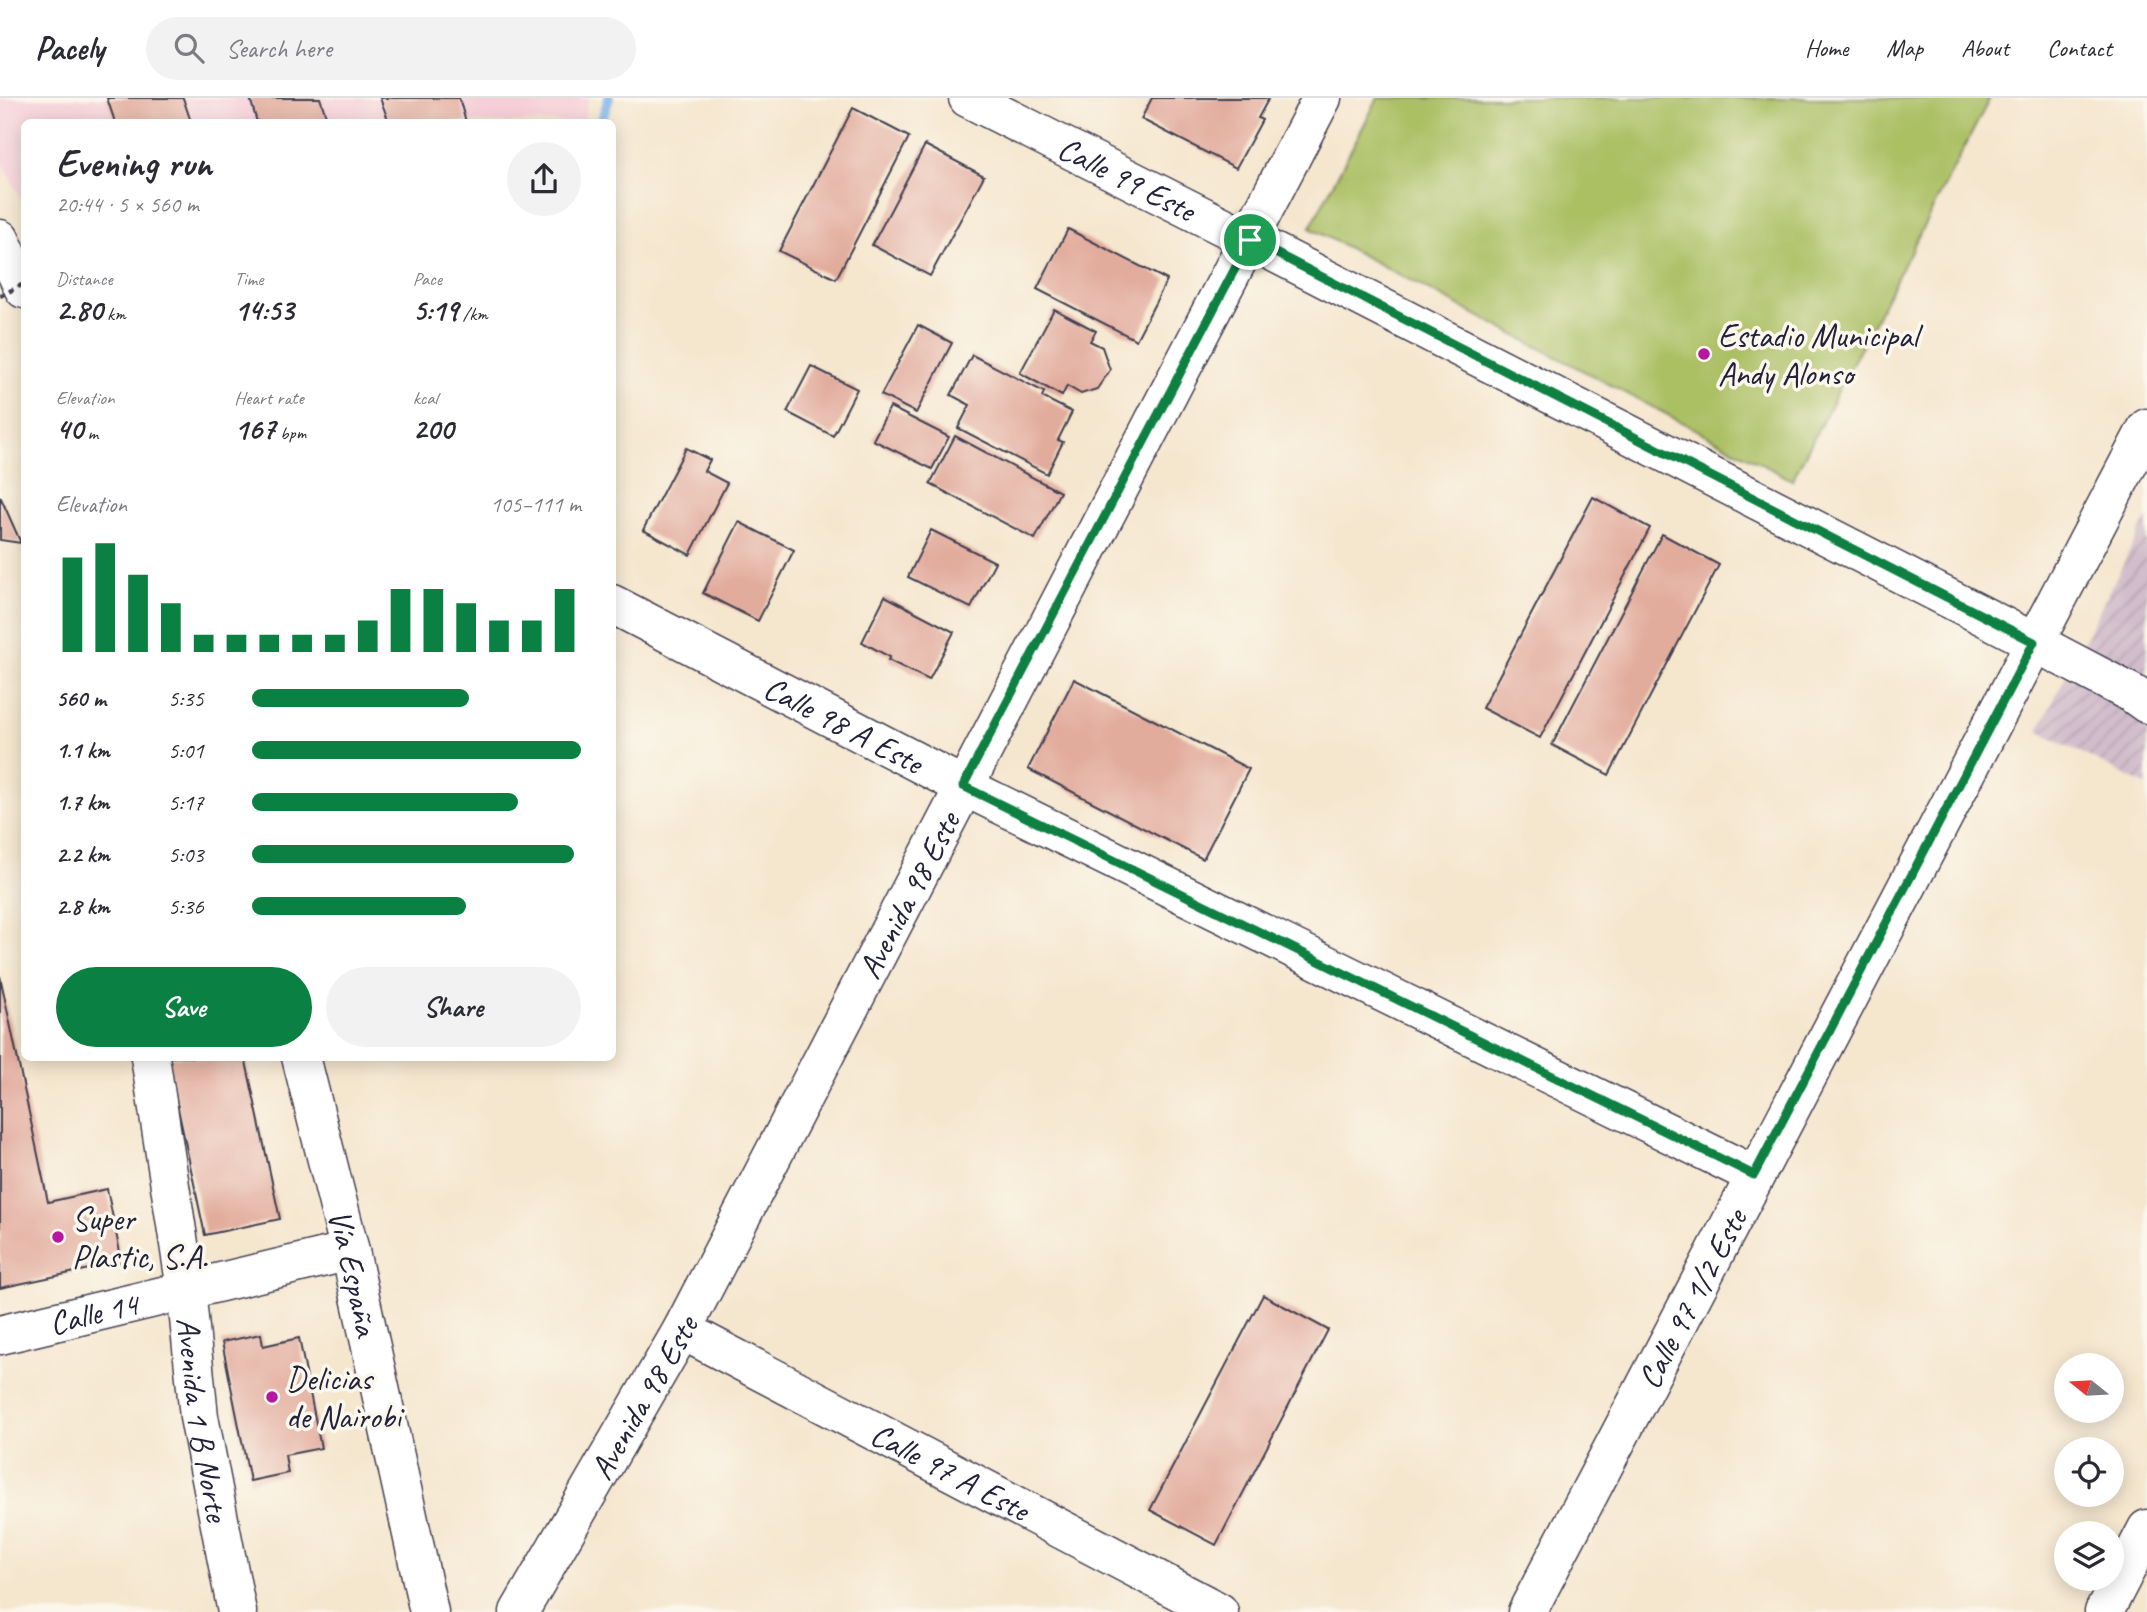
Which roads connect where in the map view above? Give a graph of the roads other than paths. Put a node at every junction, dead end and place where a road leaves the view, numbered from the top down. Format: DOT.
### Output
graph roads {
  1 [pos="968,98"];
  2 [pos="1322,98"];
  3 [pos="0,239"];
  4 [pos="1250,240"];
  5 [pos="21,280"];
  6 [pos="2147,428"];
  7 [pos="616,606"];
  8 [pos="2034,642"];
  9 [pos="2147,704"];
  10 [pos="963,786"];
  11 [pos="151,1061"];
  12 [pos="301,1061"];
  13 [pos="1754,1175"];
  14 [pos="349,1251"];
  15 [pos="186,1289"];
  16 [pos="682,1330"];
  17 [pos="0,1335"];
  18 [pos="2147,1529"];
  19 [pos="237,1612"];
  20 [pos="429,1612"];
  21 [pos="519,1612"];
  22 [pos="1219,1612"];
  23 [pos="1527,1612"];
  24 [pos="2104,1612"];
  1 -- 4 [label="street, Calle 99 Este"];
  2 -- 4 [label="street, Avenida 98 Este"];
  3 -- 5 [label="street"];
  4 -- 8 [label="street, Calle 99 Este"];
  4 -- 10 [label="street, Avenida 98 Este"];
  6 -- 8 [label="street, Calle 97 1/2 Este"];
  7 -- 10 [label="street, Calle 98 A Este"];
  8 -- 9 [label="street, Calle 99 Este"];
  8 -- 13 [label="street, Calle 97 1/2 Este"];
  10 -- 13 [label="street, Calle 98 A Este"];
  10 -- 16 [label="street, Avenida 98 Este"];
  11 -- 15 [label="street, Avenida 1 B Norte"];
  12 -- 14 [label="street, Vía España"];
  13 -- 23 [label="street, Calle 97 1/2 Este"];
  14 -- 15 [label="street, Calle 14"];
  14 -- 20 [label="street, Vía España"];
  15 -- 17 [label="street, Calle 14"];
  15 -- 19 [label="street, Avenida 1 B Norte"];
  16 -- 21 [label="street, Avenida 98 Este"];
  16 -- 22 [label="street, Calle 97 A Este"];
  18 -- 24 [label="street"];
}
